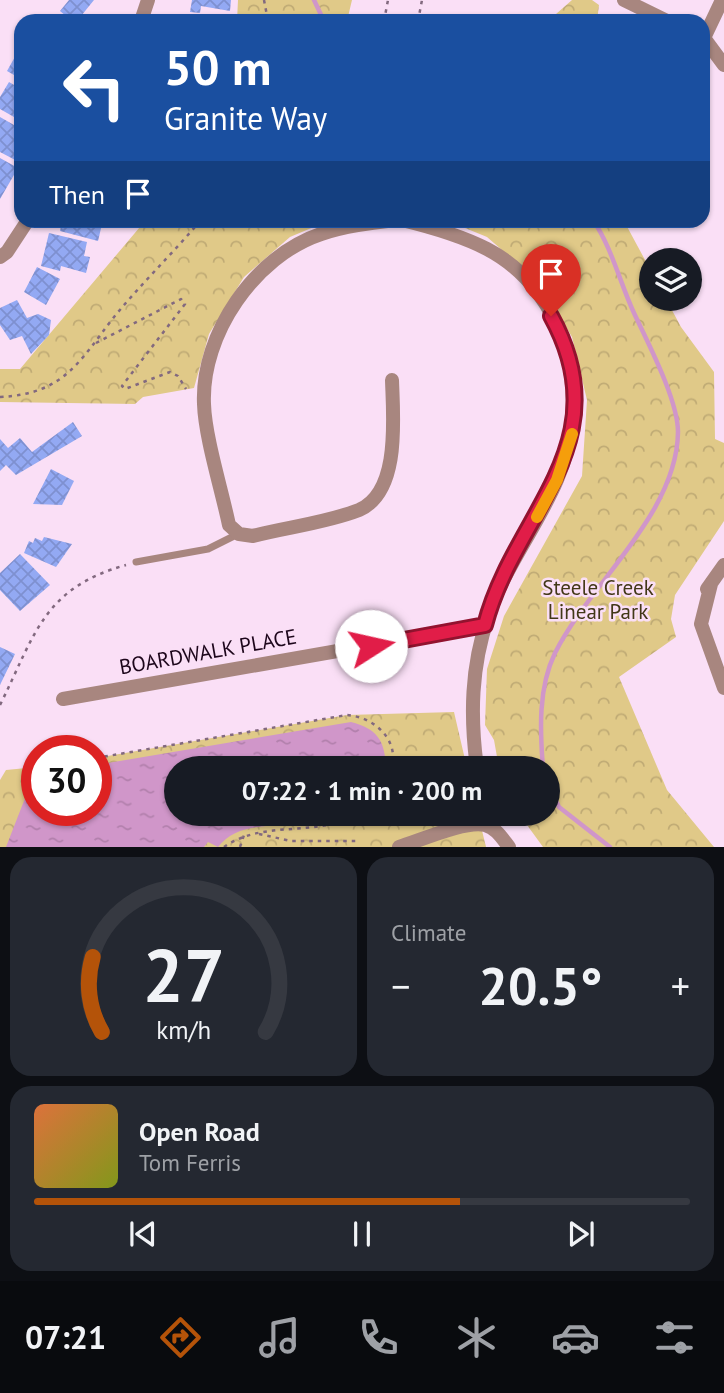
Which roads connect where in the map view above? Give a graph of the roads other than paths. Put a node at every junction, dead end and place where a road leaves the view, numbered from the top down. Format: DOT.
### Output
graph roads {
  1 [pos="624,0"];
  2 [pos="722,0"];
  3 [pos="653,14"];
  4 [pos="710,25"];
  5 [pos="710,46"];
  6 [pos="724,65"];
  7 [pos="22,228"];
  8 [pos="342,228"];
  9 [pos="433,228"];
  10 [pos="0,257"];
  11 [pos="392,380"];
  12 [pos="239,534"];
  13 [pos="136,562"];
  14 [pos="724,565"];
  15 [pos="485,625"];
  16 [pos="724,688"];
  17 [pos="63,699"];
  18 [pos="476,756"];
  19 [pos="467,826"];
  20 [pos="490,826"];
  21 [pos="399,847"];
  22 [pos="509,847"];
  1 -- 3 [label="street"];
  2 -- 4 [label="street"];
  5 -- 6 [label="street"];
  7 -- 10 [label="street"];
  8 -- 12 [label="street"];
  9 -- 15 [label="street"];
  11 -- 12 [label="street"];
  12 -- 13 [label="lane"];
  14 -- 16 [label="street"];
  15 -- 17 [label="street, BOARDWALK PLACE"];
  15 -- 18 [label="street"];
  19 -- 21 [label="street"];
  20 -- 22 [label="street"];
}
